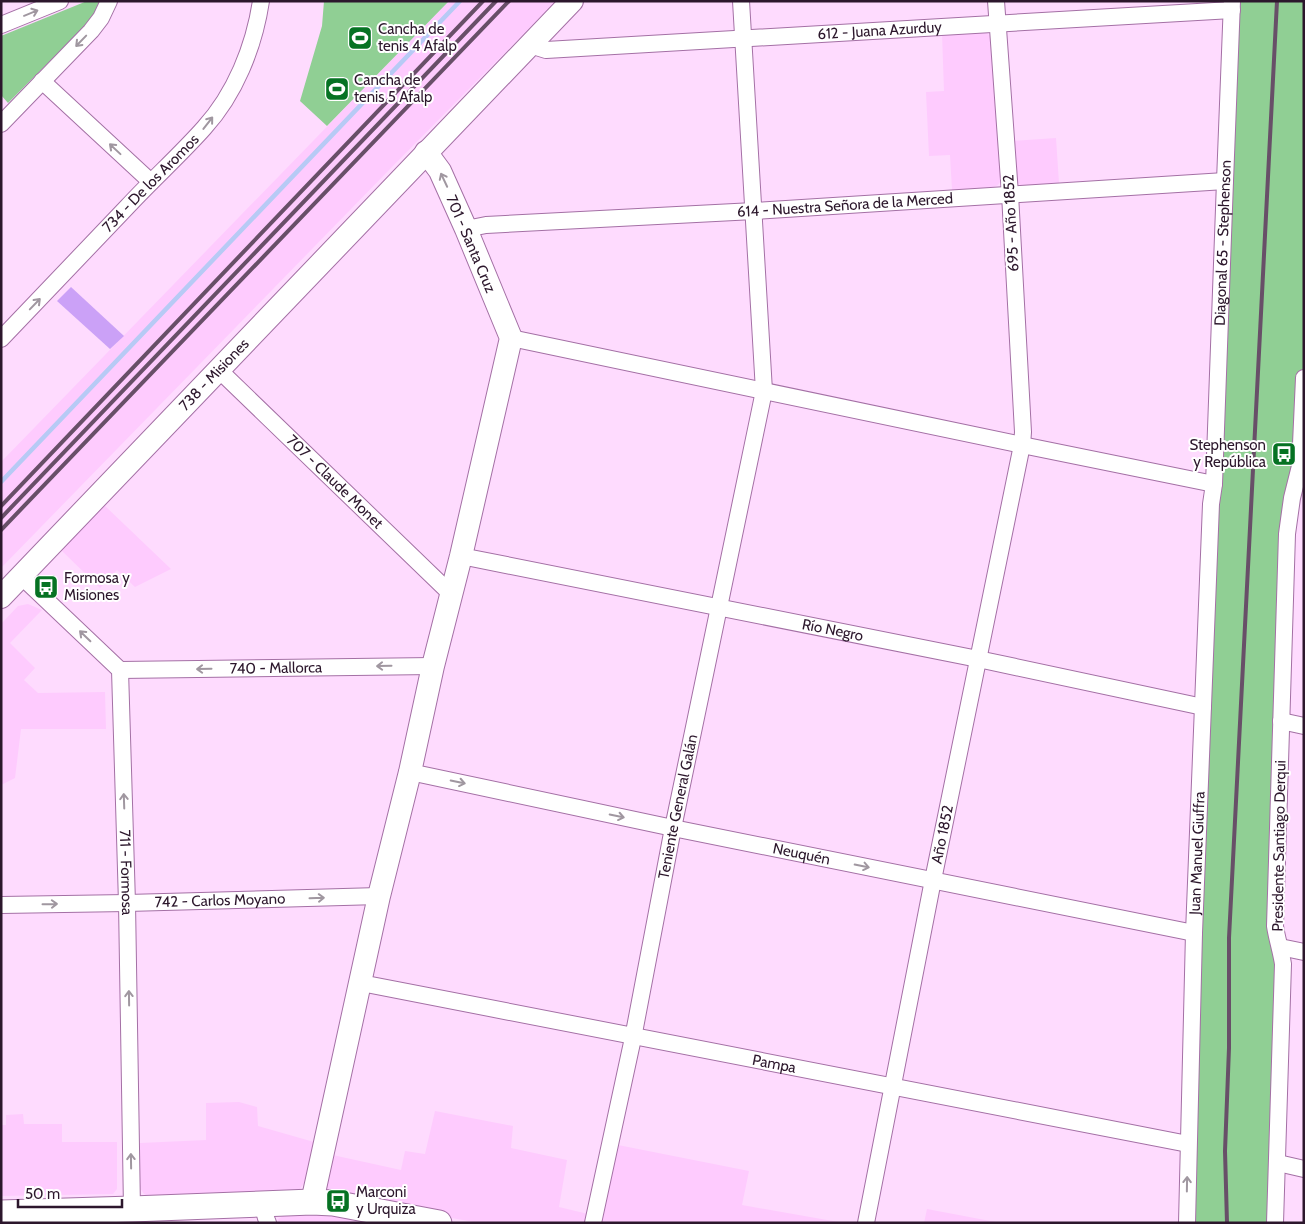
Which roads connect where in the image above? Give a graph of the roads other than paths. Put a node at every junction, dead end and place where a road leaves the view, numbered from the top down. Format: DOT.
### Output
graph roads {
  1 [pos="60,1"];
  2 [pos="110,1"];
  3 [pos="261,1"];
  4 [pos="572,1"];
  5 [pos="741,1"];
  6 [pos="996,1"];
  7 [pos="1232,6"];
  8 [pos="997,23"];
  9 [pos="1,26"];
  10 [pos="744,39"];
  11 [pos="530,45"];
  12 [pos="42,82"];
  13 [pos="1,124"];
  14 [pos="426,152"];
  15 [pos="1224,181"];
  16 [pos="151,182"];
  17 [pos="1010,194"];
  18 [pos="754,211"];
  19 [pos="466,229"];
  20 [pos="511,338"];
  21 [pos="1,339"];
  22 [pos="219,370"];
  23 [pos="1304,378"];
  24 [pos="764,391"];
  25 [pos="1022,445"];
  26 [pos="1302,464"];
  27 [pos="1214,484"];
  28 [pos="1298,500"];
  29 [pos="461,556"];
  30 [pos="21,576"];
  31 [pos="451,594"];
  32 [pos="1,597"];
  33 [pos="718,608"];
  34 [pos="978,659"];
  35 [pos="433,666"];
  36 [pos="120,670"];
  37 [pos="1203,707"];
  38 [pos="1281,721"];
  39 [pos="1304,726"];
  40 [pos="410,772"];
  41 [pos="673,828"];
  42 [pos="932,880"];
  43 [pos="379,896"];
  44 [pos="127,903"];
  45 [pos="1,905"];
  46 [pos="1194,933"];
  47 [pos="1280,947"];
  48 [pos="1304,952"];
  49 [pos="360,983"];
  50 [pos="633,1038"];
  51 [pos="892,1086"];
  52 [pos="1188,1144"];
  53 [pos="1278,1163"];
  54 [pos="1304,1168"];
  55 [pos="312,1202"];
  56 [pos="132,1210"];
  57 [pos="1,1213"];
  58 [pos="265,1213"];
  59 [pos="178,1215"];
  60 [pos="438,1223"];
  61 [pos="593,1223"];
  62 [pos="866,1223"];
  63 [pos="1187,1223"];
  64 [pos="1275,1223"];
  9 -- 1 [label="street, one-way"];
  2 -- 12 [label="street, one-way"];
  16 -- 3 [label="street, 734 - De los Aromos, one-way"];
  4 -- 11 [label="street, 738 - Misiones"];
  5 -- 10 [label="street, Teniente General Galán"];
  6 -- 8 [label="street, 695 - Año 1852"];
  7 -- 8 [label="street, 612 - Juana Azurduy"];
  7 -- 15 [label="street, Diagonal 65 - Stephenson"];
  8 -- 10 [label="street, 612 - Juana Azurduy"];
  8 -- 17 [label="street, 695 - Año 1852"];
  10 -- 11 [label="street, 612 - Juana Azurduy"];
  10 -- 18 [label="street, Teniente General Galán"];
  11 -- 14 [label="street, 738 - Misiones"];
  12 -- 13 [label="street"];
  16 -- 12 [label="street, one-way"];
  19 -- 14 [label="street, 701 - Santa Cruz, one-way"];
  14 -- 22 [label="street, 738 - Misiones"];
  15 -- 17 [label="street, 614 - Nuestra Señora de la Merced"];
  15 -- 27 [label="street, Diagonal 65 - Stephenson"];
  21 -- 16 [label="street, 734 - De los Aromos, one-way"];
  17 -- 18 [label="street, 614 - Nuestra Señora de la Merced"];
  17 -- 25 [label="street, 695 - Año 1852"];
  18 -- 19 [label="street, 614 - Nuestra Señora de la Merced"];
  18 -- 24 [label="street, Teniente General Galán"];
  19 -- 20 [label="street, 701 - Santa Cruz"];
  20 -- 24 [label="street"];
  20 -- 29 [label="street"];
  22 -- 30 [label="street, 738 - Misiones"];
  22 -- 31 [label="street, 707 - Claude Monet"];
  23 -- 26 [label="street"];
  24 -- 25 [label="street"];
  24 -- 33 [label="street, Teniente General Galán"];
  25 -- 27 [label="street"];
  25 -- 34 [label="street, Año 1852"];
  26 -- 28 [label="street"];
  27 -- 37 [label="street, Juan Manuel Giuffra"];
  28 -- 38 [label="street, Presidente Santiago Derqui"];
  29 -- 31 [label="street"];
  29 -- 33 [label="street, Río Negro"];
  30 -- 32 [label="street, 738 - Misiones"];
  36 -- 30 [label="street, one-way"];
  31 -- 35 [label="street"];
  33 -- 34 [label="street, Río Negro"];
  33 -- 41 [label="street, Teniente General Galán"];
  34 -- 37 [label="street, Río Negro"];
  34 -- 42 [label="street, Año 1852"];
  35 -- 36 [label="street, 740 - Mallorca, one-way"];
  35 -- 40 [label="street"];
  44 -- 36 [label="street, 711 - Formosa, one-way"];
  37 -- 46 [label="street, Juan Manuel Giuffra"];
  38 -- 39 [label="street"];
  38 -- 47 [label="street, Presidente Santiago Derqui"];
  40 -- 41 [label="street, Neuquén, one-way"];
  40 -- 43 [label="street"];
  41 -- 42 [label="street, Neuquén, one-way"];
  41 -- 50 [label="street, Teniente General Galán"];
  42 -- 46 [label="street, Neuquén"];
  42 -- 51 [label="street, Año 1852"];
  44 -- 43 [label="street, 742 - Carlos Moyano, one-way"];
  43 -- 49 [label="street"];
  45 -- 44 [label="street, 742 - Carlos Moyano, one-way"];
  56 -- 44 [label="street, 711 - Formosa, one-way"];
  46 -- 52 [label="street, Juan Manuel Giuffra"];
  47 -- 48 [label="street"];
  47 -- 53 [label="street, Presidente Santiago Derqui"];
  49 -- 50 [label="street, Pampa"];
  49 -- 55 [label="street"];
  50 -- 51 [label="street, Pampa"];
  50 -- 61 [label="street, Teniente General Galán"];
  51 -- 52 [label="street, Pampa"];
  51 -- 62 [label="street, Año 1852"];
  63 -- 52 [label="street, Juan Manuel Giuffra, one-way"];
  53 -- 54 [label="street"];
  53 -- 64 [label="street, Presidente Santiago Derqui"];
  55 -- 58 [label="main road"];
  55 -- 60 [label="main road"];
  56 -- 57 [label="main road"];
  56 -- 59 [label="main road"];
  58 -- 59 [label="main road"];
}
